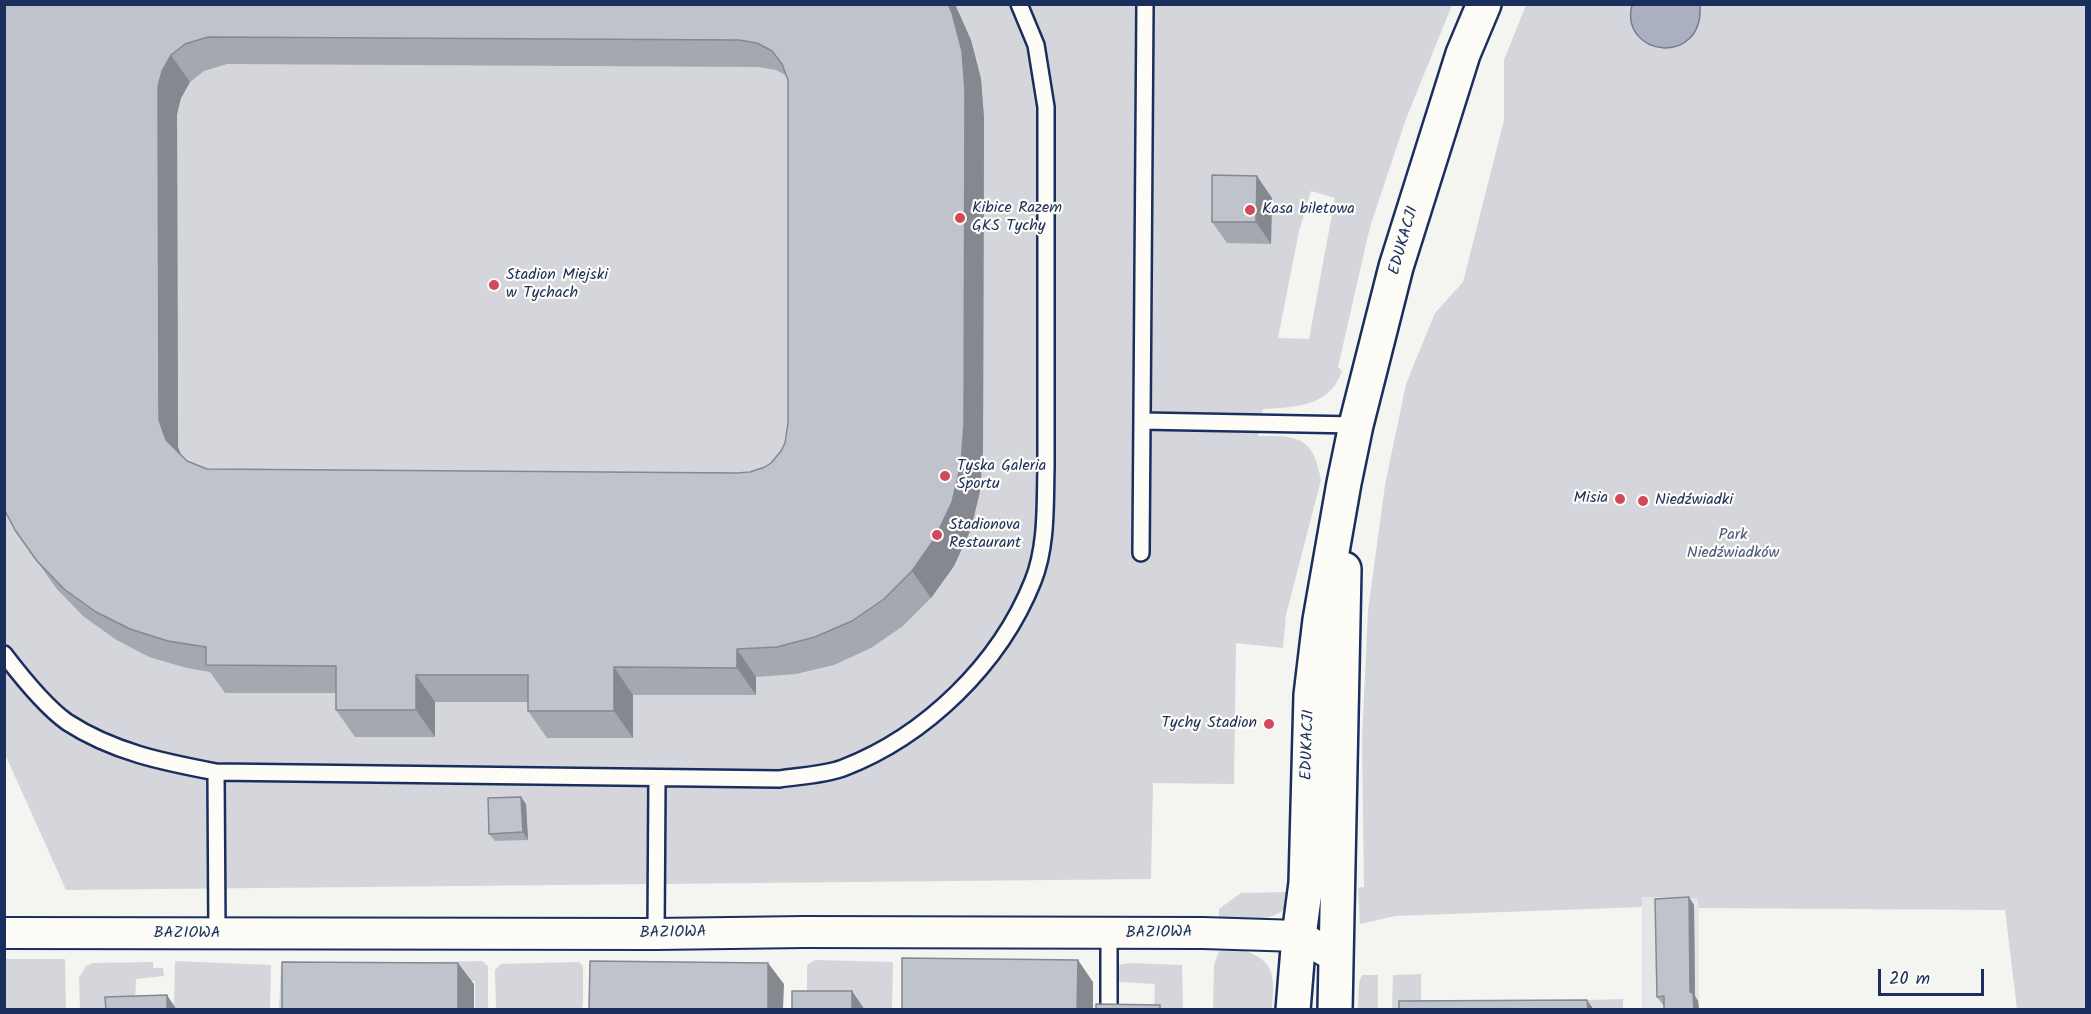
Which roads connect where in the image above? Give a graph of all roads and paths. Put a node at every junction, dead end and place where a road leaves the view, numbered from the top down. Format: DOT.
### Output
graph roads {
  1 [pos="1019,4"];
  2 [pos="1146,4"];
  3 [pos="1484,4"];
  4 [pos="1142,421"];
  5 [pos="1356,425"];
  6 [pos="1344,483"];
  7 [pos="1140,553"];
  8 [pos="4,654"];
  9 [pos="216,771"];
  10 [pos="657,778"];
  11 [pos="4,933"];
  12 [pos="216,934"];
  13 [pos="656,934"];
  14 [pos="1109,934"];
  15 [pos="1299,936"];
  16 [pos="1336,957"];
  17 [pos="1109,1010"];
  18 [pos="1293,1010"];
  19 [pos="1335,1010"];
  1 -- 10 [label="lane"];
  2 -- 4 [label="lane"];
  3 -- 5 [label="street, EDUKACJI"];
  4 -- 5 [label="lane"];
  4 -- 7 [label="lane"];
  5 -- 6 [label="street, EDUKACJI"];
  6 -- 15 [label="street, EDUKACJI"];
  6 -- 16 [label="street, EDUKACJI"];
  8 -- 9 [label="lane"];
  9 -- 10 [label="lane"];
  9 -- 12 [label="lane"];
  10 -- 13 [label="lane"];
  11 -- 12 [label="street, BAZIOWA"];
  12 -- 13 [label="street, BAZIOWA"];
  13 -- 14 [label="street, BAZIOWA"];
  14 -- 15 [label="street, BAZIOWA"];
  14 -- 17 [label="lane"];
  15 -- 16 [label="street, BAZIOWA"];
  15 -- 18 [label="street, EDUKACJI"];
  16 -- 19 [label="street, EDUKACJI"];
}
